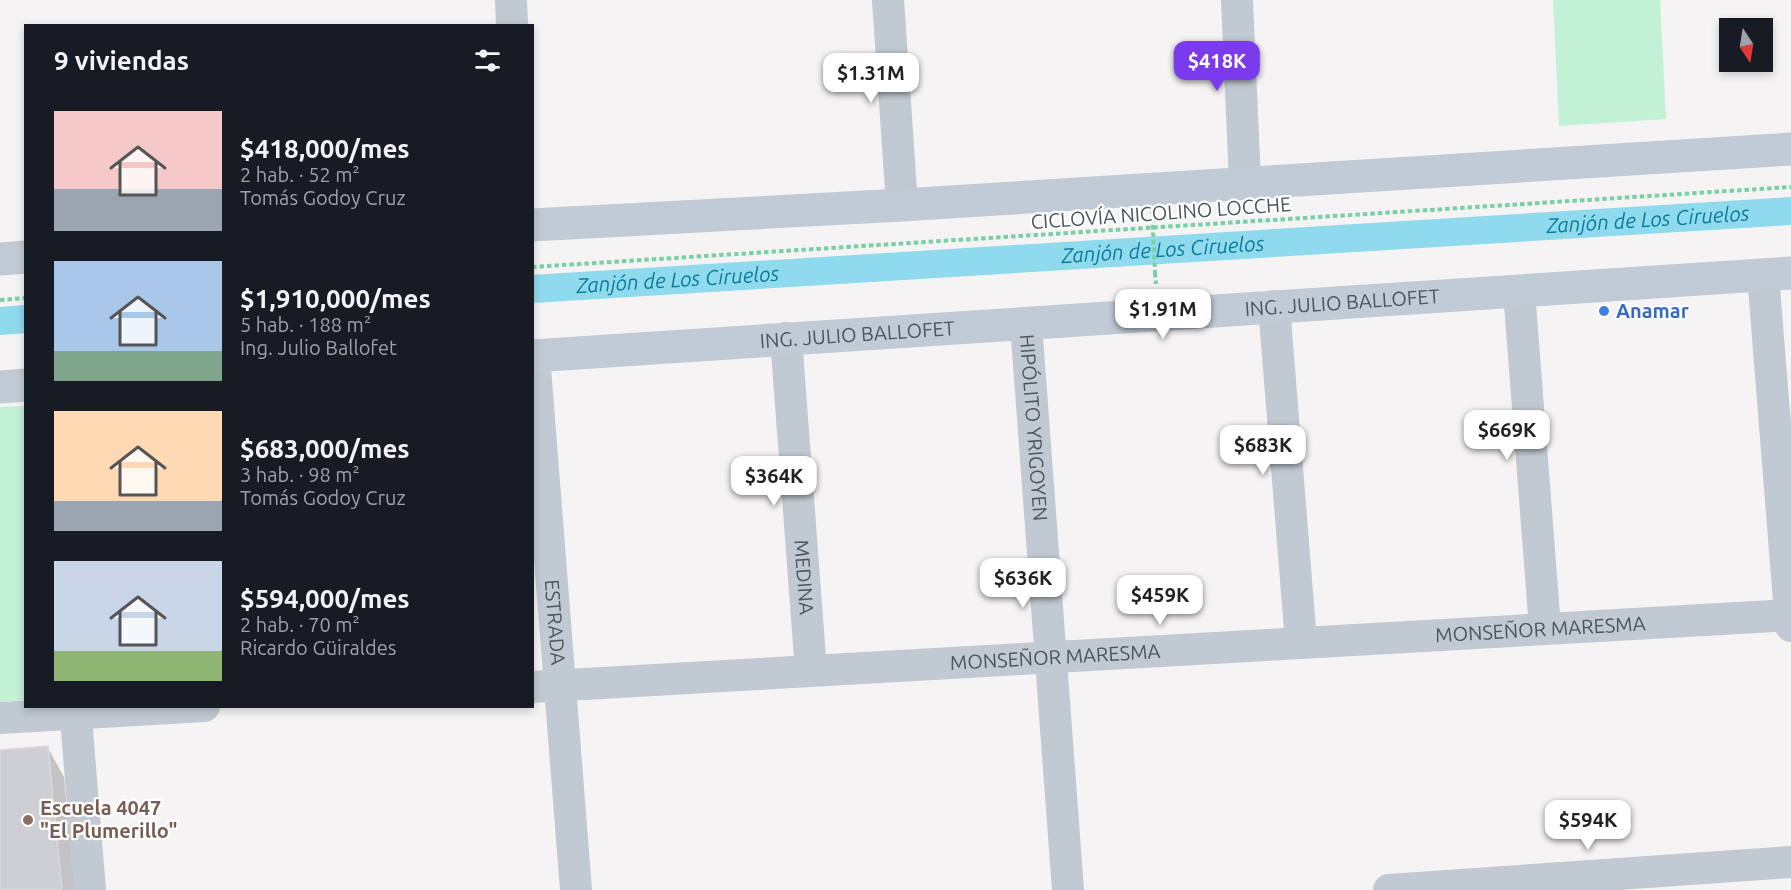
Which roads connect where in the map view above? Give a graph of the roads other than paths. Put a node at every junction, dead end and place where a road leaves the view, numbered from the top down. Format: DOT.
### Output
graph roads {
  1 [pos="511,0"];
  2 [pos="888,0"];
  3 [pos="1237,0"];
  4 [pos="512,24"];
  5 [pos="1791,149"];
  6 [pos="1245,182"];
  7 [pos="902,205"];
  8 [pos="534,225"];
  9 [pos="24,257"];
  10 [pos="0,259"];
  11 [pos="1777,274"];
  12 [pos="1519,291"];
  13 [pos="1274,306"];
  14 [pos="1026,324"];
  15 [pos="786,338"];
  16 [pos="534,356"];
  17 [pos="534,380"];
  18 [pos="24,385"];
  19 [pos="0,387"];
  20 [pos="1791,618"];
  21 [pos="1545,628"];
  22 [pos="1301,642"];
  23 [pos="1052,658"];
  24 [pos="811,671"];
  25 [pos="547,686"];
  26 [pos="140,708"];
  27 [pos="75,710"];
  28 [pos="0,718"];
  29 [pos="1791,862"];
  30 [pos="90,890"];
  31 [pos="576,890"];
  32 [pos="1068,890"];
  33 [pos="1389,890"];
  1 -- 4 [label="street"];
  2 -- 7 [label="street"];
  3 -- 6 [label="street"];
  5 -- 6 [label="street"];
  6 -- 7 [label="street"];
  7 -- 8 [label="street"];
  9 -- 10 [label="street"];
  11 -- 12 [label="street, ING. JULIO BALLOFET"];
  11 -- 20 [label="street"];
  12 -- 13 [label="street, ING. JULIO BALLOFET"];
  12 -- 21 [label="street"];
  13 -- 14 [label="street, ING. JULIO BALLOFET"];
  13 -- 22 [label="street"];
  14 -- 15 [label="street, ING. JULIO BALLOFET"];
  14 -- 23 [label="street, HIPÓLITO YRIGOYEN"];
  15 -- 16 [label="street, ING. JULIO BALLOFET"];
  15 -- 24 [label="street, MEDINA"];
  17 -- 25 [label="street, ESTRADA"];
  18 -- 19 [label="street"];
  20 -- 21 [label="street, MONSEÑOR MARESMA"];
  21 -- 22 [label="street, MONSEÑOR MARESMA"];
  22 -- 23 [label="street, MONSEÑOR MARESMA"];
  23 -- 24 [label="street, MONSEÑOR MARESMA"];
  23 -- 32 [label="street, HIPÓLITO YRIGOYEN"];
  24 -- 25 [label="street, MONSEÑOR MARESMA"];
  25 -- 31 [label="street, ESTRADA"];
  26 -- 27 [label="street"];
  27 -- 28 [label="street"];
  27 -- 30 [label="street"];
  29 -- 33 [label="street"];
}
